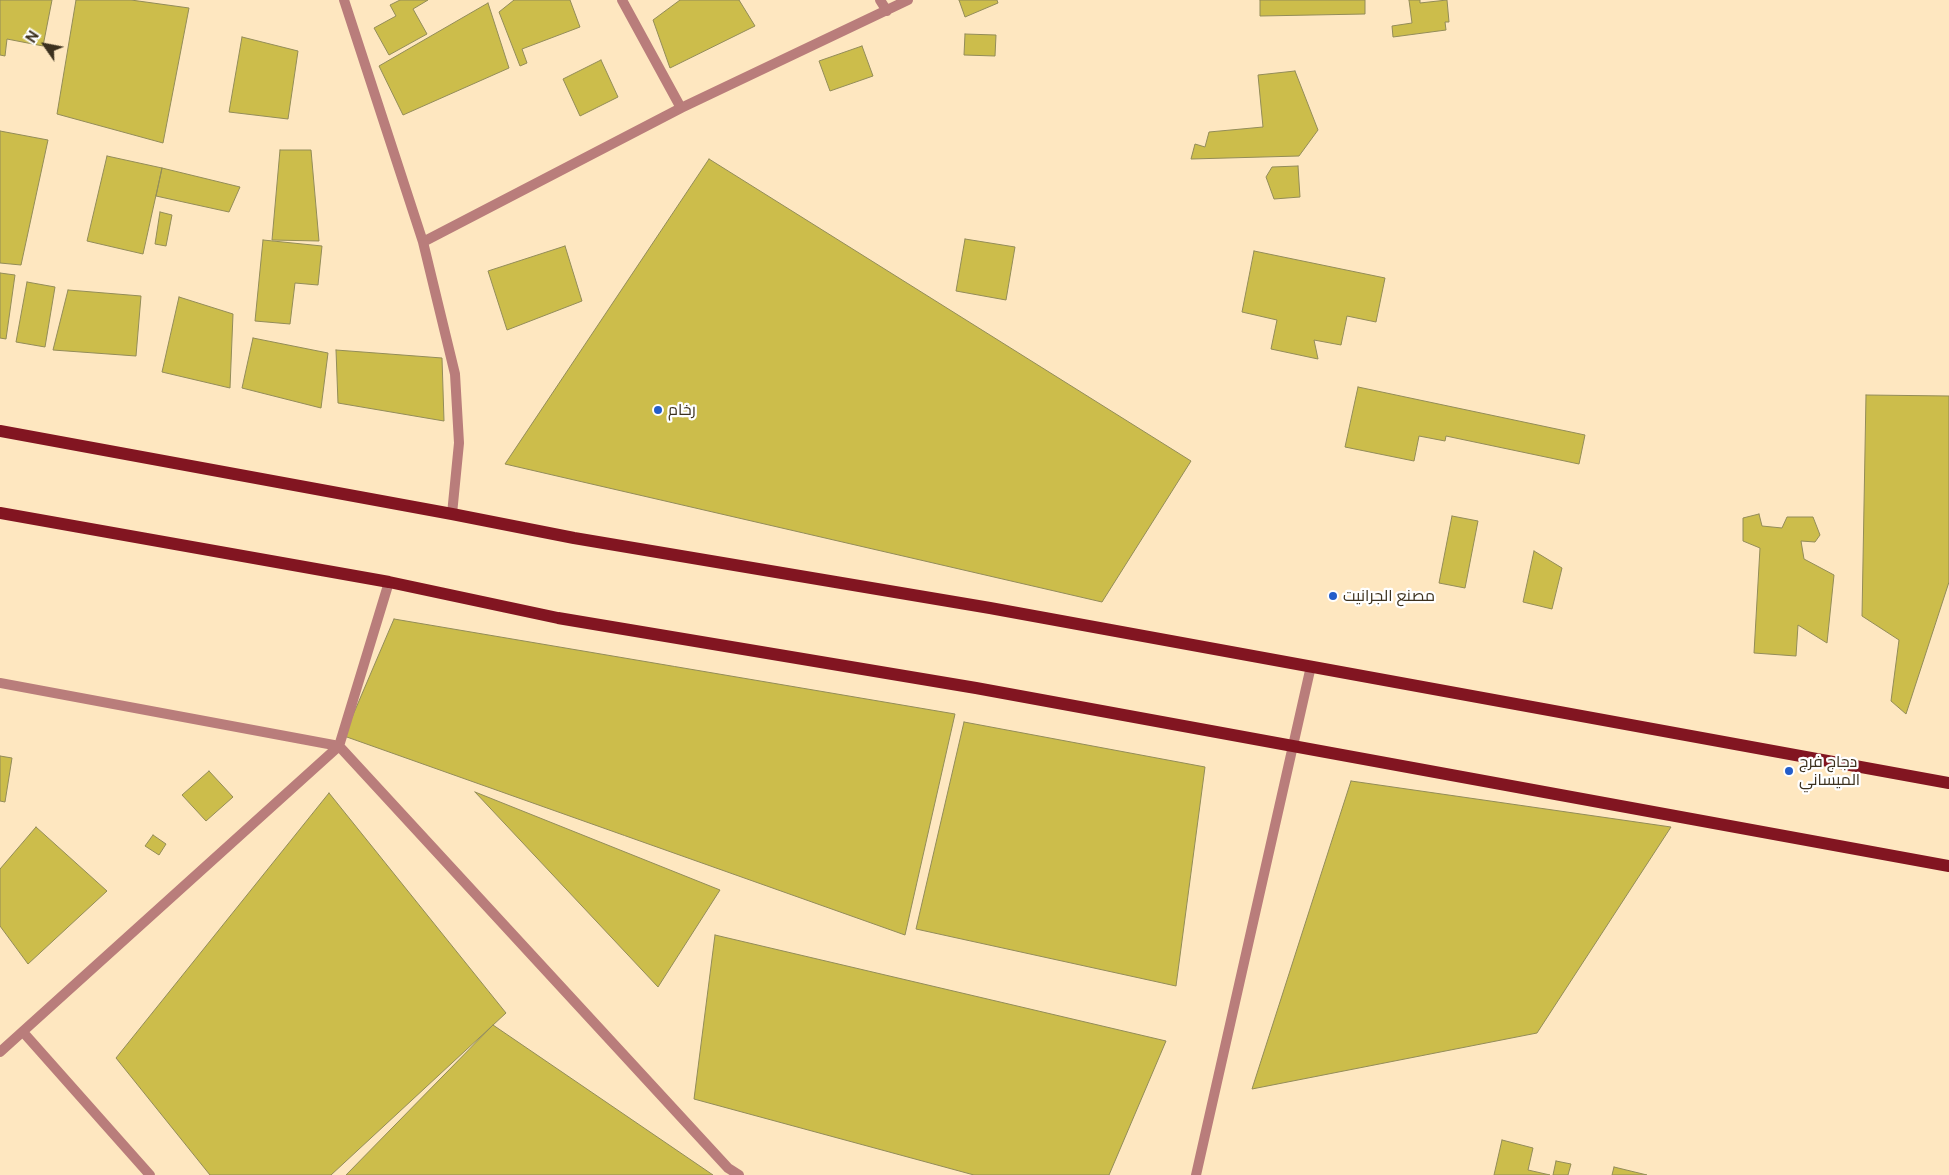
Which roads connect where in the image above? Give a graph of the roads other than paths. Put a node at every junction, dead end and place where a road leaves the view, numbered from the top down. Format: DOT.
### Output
graph roads {
  1 [pos="343,0"];
  2 [pos="622,0"];
  3 [pos="880,0"];
  4 [pos="908,0"];
  5 [pos="887,11"];
  6 [pos="681,108"];
  7 [pos="423,242"];
  8 [pos="0,431"];
  9 [pos="0,513"];
  10 [pos="452,514"];
  11 [pos="389,582"];
  12 [pos="1311,666"];
  13 [pos="0,683"];
  14 [pos="1292,745"];
  15 [pos="339,746"];
  16 [pos="1949,783"];
  17 [pos="1949,866"];
  18 [pos="23,1032"];
  19 [pos="0,1052"];
  20 [pos="150,1175"];
  21 [pos="739,1175"];
  22 [pos="1196,1175"];
  1 -- 7 [label="street"];
  2 -- 6 [label="street"];
  3 -- 5 [label="street"];
  4 -- 5 [label="street"];
  5 -- 6 [label="street"];
  6 -- 7 [label="street"];
  7 -- 10 [label="street"];
  8 -- 10 [label="main road"];
  9 -- 11 [label="main road"];
  10 -- 12 [label="main road"];
  11 -- 14 [label="main road"];
  11 -- 15 [label="street"];
  12 -- 14 [label="street"];
  12 -- 16 [label="main road"];
  13 -- 15 [label="street"];
  14 -- 17 [label="main road"];
  14 -- 22 [label="street"];
  15 -- 18 [label="street"];
  15 -- 21 [label="street"];
  18 -- 19 [label="street"];
  18 -- 20 [label="street"];
}
